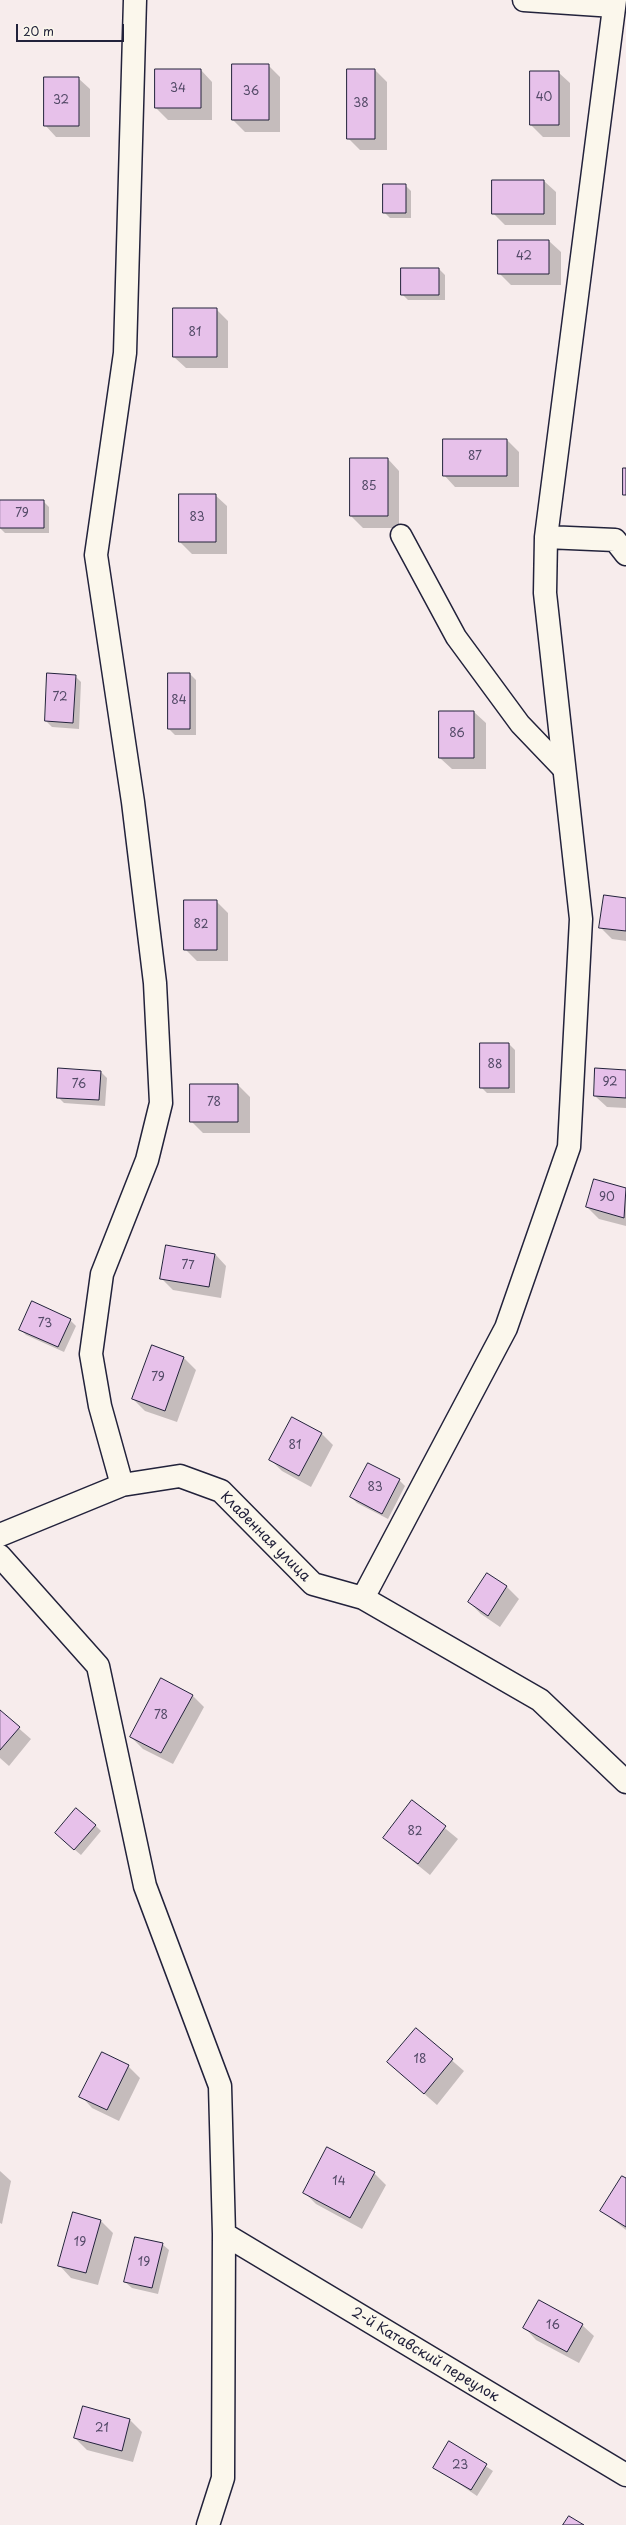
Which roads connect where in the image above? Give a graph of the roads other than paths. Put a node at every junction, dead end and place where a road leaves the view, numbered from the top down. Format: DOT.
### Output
graph roads {
  1 [pos="135,0"];
  2 [pos="524,0"];
  3 [pos="618,5"];
  4 [pos="401,535"];
  5 [pos="546,537"];
  6 [pos="626,554"];
  7 [pos="565,770"];
  8 [pos="122,1485"];
  9 [pos="0,1535"];
  10 [pos="0,1556"];
  11 [pos="362,1598"];
  12 [pos="626,1782"];
  13 [pos="224,2234"];
  14 [pos="626,2475"];
  15 [pos="208,2525"];
  1 -- 8 [label="street"];
  2 -- 3 [label="street"];
  3 -- 5 [label="street"];
  4 -- 7 [label="lane"];
  5 -- 6 [label="street"];
  5 -- 7 [label="street"];
  7 -- 11 [label="street"];
  8 -- 9 [label="street, Кладенная улица"];
  8 -- 11 [label="street, Кладенная улица"];
  10 -- 13 [label="street"];
  11 -- 12 [label="street, Кладенная улица"];
  13 -- 14 [label="street, 2-й Катавский переулок"];
  13 -- 15 [label="street"];
}
